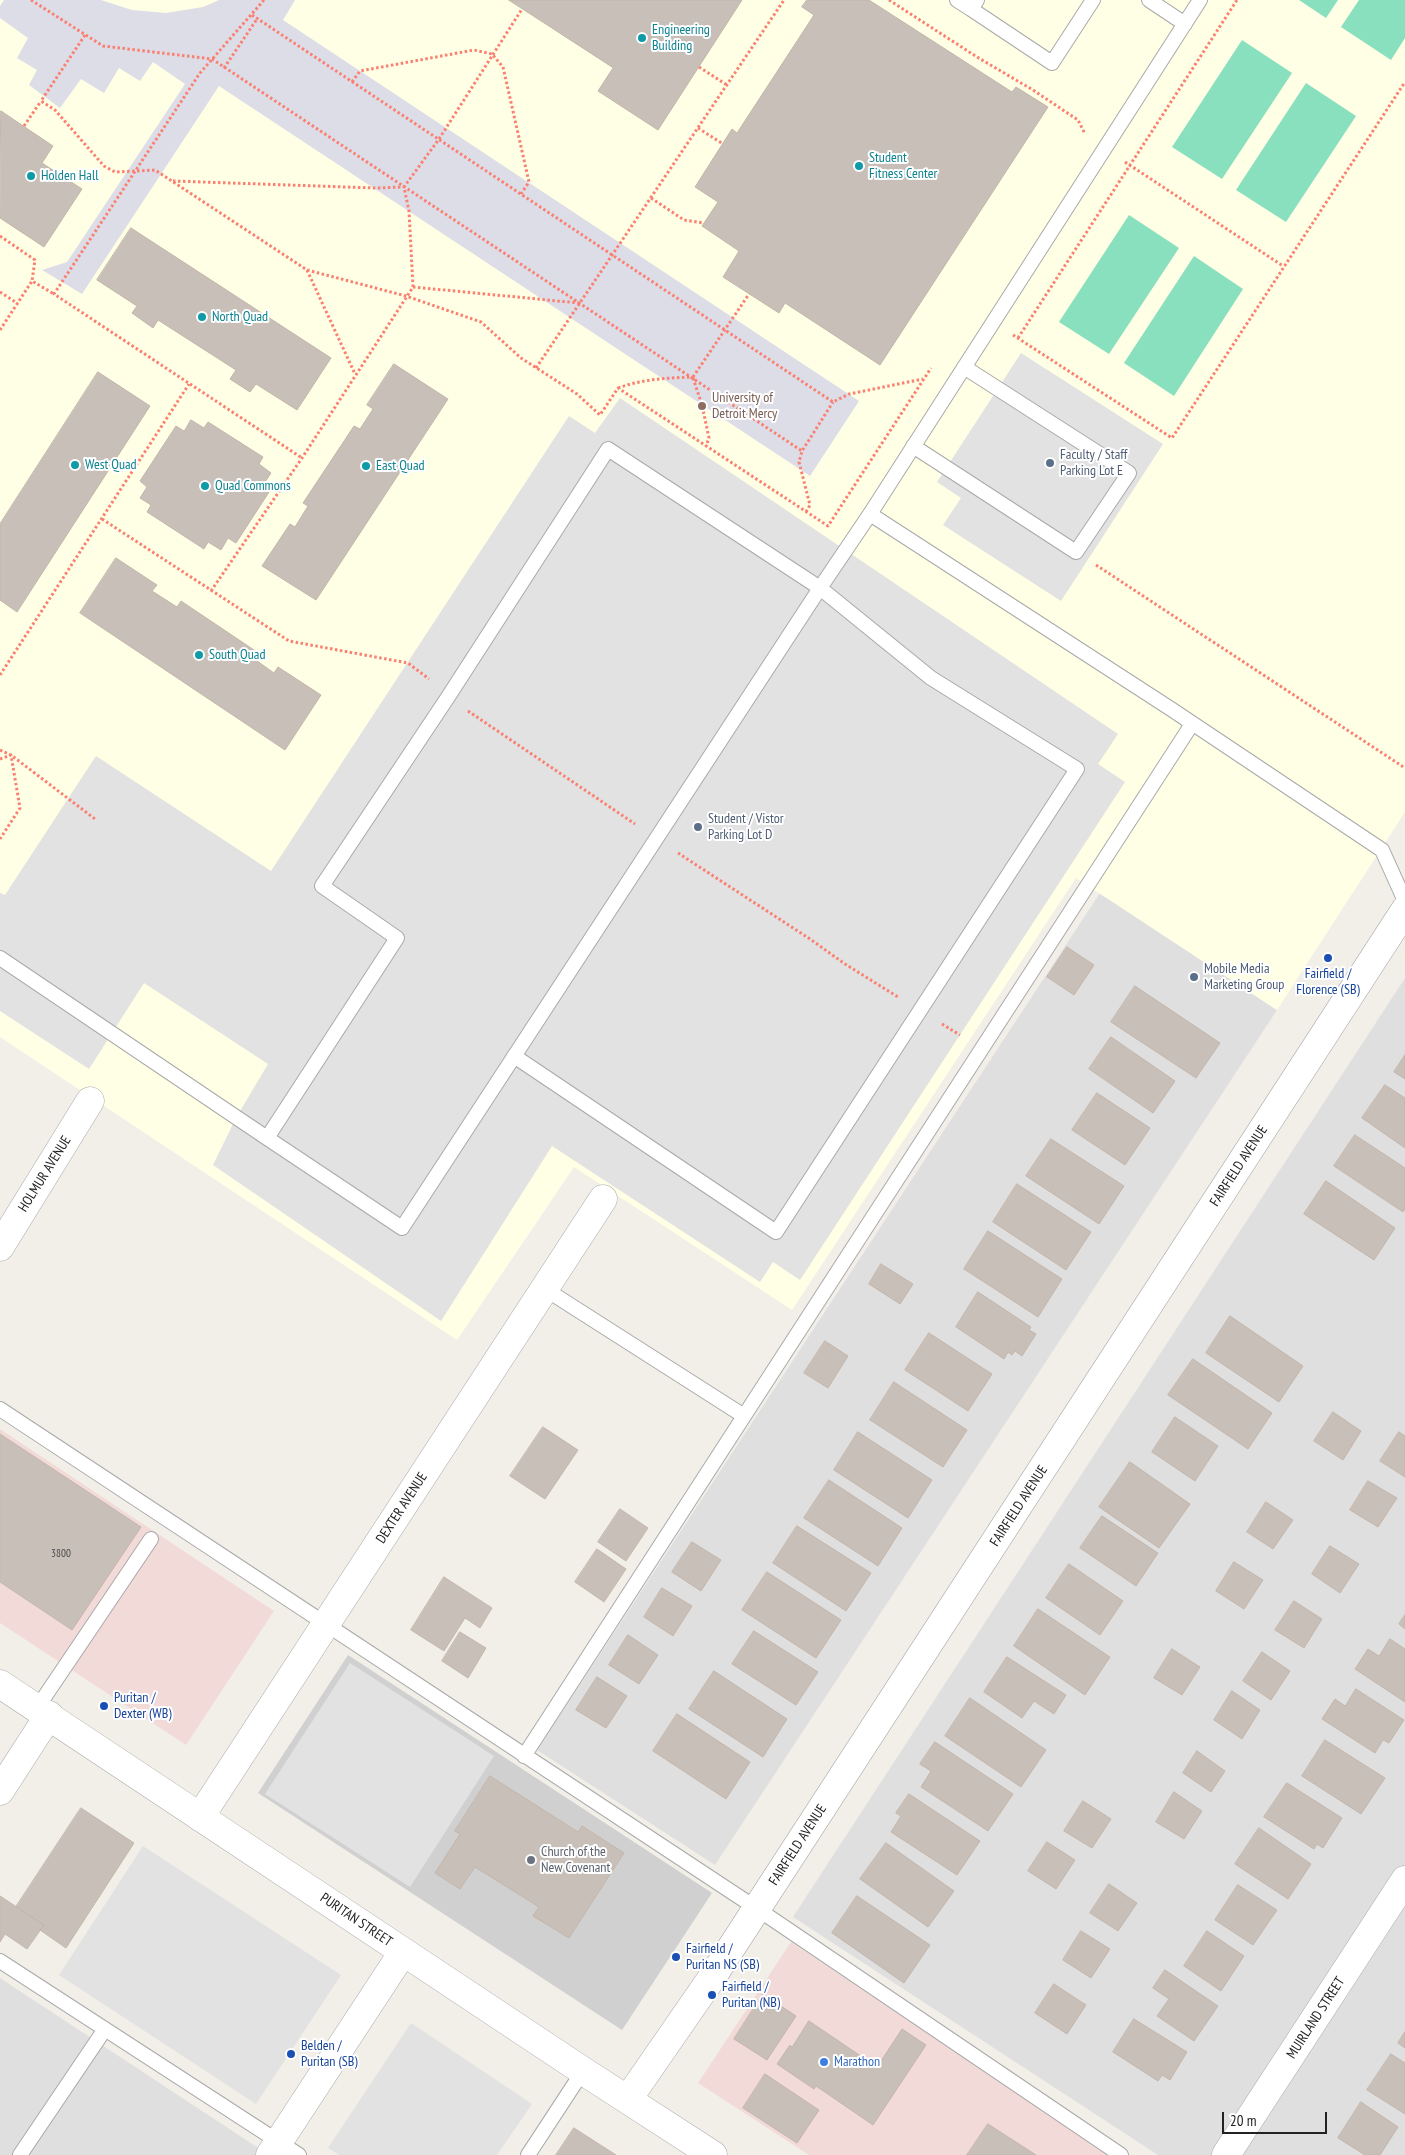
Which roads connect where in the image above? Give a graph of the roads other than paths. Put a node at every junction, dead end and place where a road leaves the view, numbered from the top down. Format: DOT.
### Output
graph roads {
  1 [pos="958,0"];
  2 [pos="1093,0"];
  3 [pos="1148,0"];
  4 [pos="1200,0"];
  5 [pos="974,4"];
  6 [pos="1185,24"];
  7 [pos="964,366"];
  8 [pos="913,446"];
  9 [pos="870,514"];
  10 [pos="820,588"];
  11 [pos="1192,724"];
  12 [pos="1405,901"];
  13 [pos="1405,910"];
  14 [pos="0,958"];
  15 [pos="514,1056"];
  16 [pos="90,1101"];
  17 [pos="267,1138"];
  18 [pos="604,1199"];
  19 [pos="0,1247"];
  20 [pos="545,1289"];
  21 [pos="0,1409"];
  22 [pos="744,1416"];
  23 [pos="151,1539"];
  24 [pos="326,1624"];
  25 [pos="0,1684"];
  26 [pos="43,1712"];
  27 [pos="524,1756"];
  28 [pos="0,1791"];
  29 [pos="200,1817"];
  30 [pos="1405,1880"];
  31 [pos="756,1908"];
  32 [pos="403,1952"];
  33 [pos="0,1961"];
  34 [pos="105,2029"];
  35 [pos="583,2071"];
  36 [pos="628,2099"];
  37 [pos="283,2151"];
  38 [pos="20,2155"];
  39 [pos="528,2155"];
  40 [pos="713,2155"];
  41 [pos="1121,2155"];
  42 [pos="1226,2155"];
  1 -- 5 [label="lane"];
  2 -- 5 [label="lane"];
  3 -- 6 [label="lane"];
  4 -- 6 [label="lane"];
  6 -- 7 [label="lane"];
  7 -- 8 [label="lane"];
  7 -- 8 [label="lane"];
  8 -- 9 [label="lane"];
  9 -- 10 [label="lane"];
  9 -- 11 [label="lane"];
  10 -- 15 [label="lane"];
  10 -- 15 [label="lane"];
  10 -- 17 [label="lane"];
  11 -- 12 [label="lane"];
  11 -- 22 [label="lane"];
  13 -- 31 [label="street, FAIRFIELD AVENUE"];
  14 -- 17 [label="lane"];
  15 -- 17 [label="lane"];
  16 -- 19 [label="street, HOLMUR AVENUE"];
  18 -- 20 [label="street, DEXTER AVENUE"];
  20 -- 22 [label="lane"];
  20 -- 24 [label="street, DEXTER AVENUE"];
  21 -- 24 [label="lane"];
  22 -- 27 [label="lane"];
  23 -- 26 [label="lane"];
  24 -- 27 [label="lane"];
  24 -- 29 [label="street, DEXTER AVENUE"];
  25 -- 26 [label="street, PURITAN STREET"];
  26 -- 28 [label="street"];
  26 -- 29 [label="street, PURITAN STREET"];
  27 -- 31 [label="lane"];
  29 -- 32 [label="street, PURITAN STREET"];
  30 -- 42 [label="street, MUIRLAND STREET"];
  31 -- 36 [label="street, FAIRFIELD AVENUE"];
  31 -- 41 [label="lane"];
  32 -- 35 [label="street, PURITAN STREET"];
  32 -- 37 [label="street"];
  33 -- 34 [label="lane"];
  34 -- 37 [label="lane"];
  34 -- 38 [label="lane"];
  35 -- 36 [label="street, PURITAN STREET"];
  35 -- 39 [label="lane"];
  36 -- 40 [label="street, PURITAN STREET"];
}
